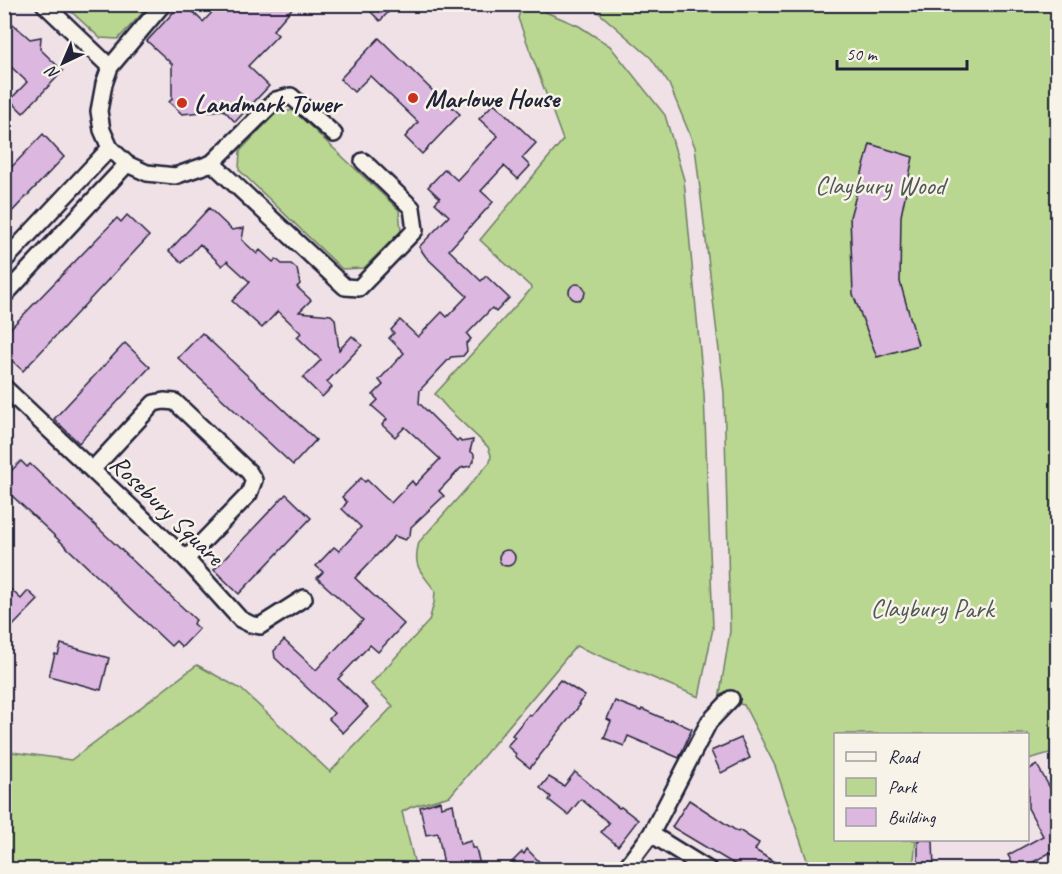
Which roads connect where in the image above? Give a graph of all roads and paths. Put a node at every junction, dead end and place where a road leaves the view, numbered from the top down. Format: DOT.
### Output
graph roads {
  1 [pos="44,4"];
  2 [pos="163,4"];
  3 [pos="110,67"];
  4 [pos="334,134"];
  5 [pos="110,148"];
  6 [pos="363,161"];
  7 [pos="212,162"];
  8 [pos="127,164"];
  9 [pos="4,261"];
  10 [pos="4,296"];
  11 [pos="4,387"];
  12 [pos="92,470"];
  13 [pos="186,559"];
  14 [pos="304,598"];
  15 [pos="731,699"];
  16 [pos="651,834"];
  17 [pos="624,870"];
  18 [pos="709,870"];
  1 -- 3 [label="street"];
  2 -- 3 [label="street"];
  3 -- 5 [label="street"];
  4 -- 7 [label="street"];
  5 -- 8 [label="street"];
  5 -- 9 [label="street"];
  6 -- 7 [label="street"];
  7 -- 8 [label="street"];
  8 -- 10 [label="street"];
  11 -- 12 [label="street, Rosebury Square"];
  12 -- 13 [label="street, Rosebury Square"];
  12 -- 13 [label="street"];
  13 -- 14 [label="street, Rosebury Square"];
  15 -- 16 [label="street"];
  16 -- 17 [label="street"];
  16 -- 18 [label="street"];
}
